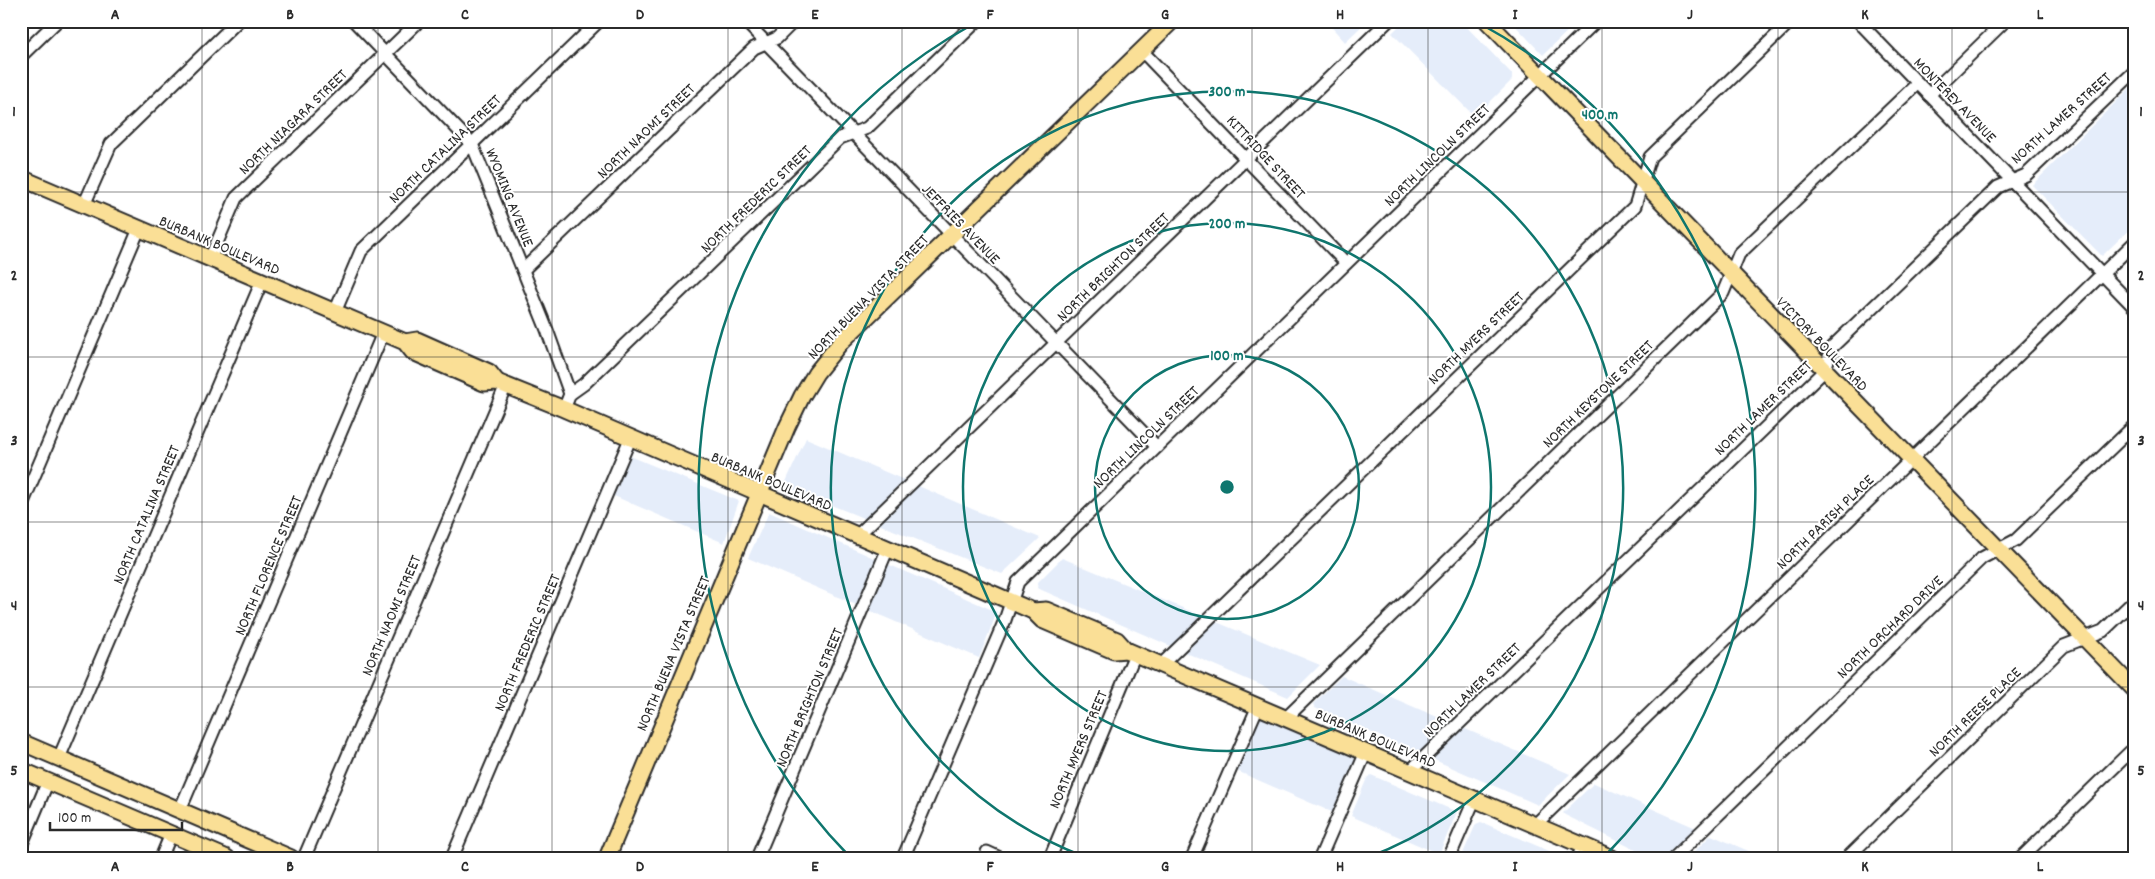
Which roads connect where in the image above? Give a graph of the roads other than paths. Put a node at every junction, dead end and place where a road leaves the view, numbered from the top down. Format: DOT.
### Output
graph roads {
  1 [pos="58,21"];
  2 [pos="238,21"];
  3 [pos="354,21"];
  4 [pos="419,21"];
  5 [pos="598,21"];
  6 [pos="745,21"];
  7 [pos="794,21"];
  8 [pos="977,21"];
  9 [pos="1172,21"];
  10 [pos="1388,21"];
  11 [pos="1487,21"];
  12 [pos="1596,21"];
  13 [pos="1791,21"];
  14 [pos="1858,21"];
  15 [pos="2005,21"];
  16 [pos="766,43"];
  17 [pos="1142,51"];
  18 [pos="385,54"];
  19 [pos="21,56"];
  20 [pos="2134,72"];
  21 [pos="1541,76"];
  22 [pos="1918,83"];
  23 [pos="1929,95"];
  24 [pos="854,133"];
  25 [pos="472,144"];
  26 [pos="1246,158"];
  27 [pos="21,178"];
  28 [pos="1642,181"];
  29 [pos="2012,181"];
  30 [pos="84,205"];
  31 [pos="139,229"];
  32 [pos="952,235"];
  33 [pos="2134,243"];
  34 [pos="210,259"];
  35 [pos="1346,263"];
  36 [pos="523,270"];
  37 [pos="1732,274"];
  38 [pos="2102,274"];
  39 [pos="262,281"];
  40 [pos="2134,307"];
  41 [pos="335,312"];
  42 [pos="383,333"];
  43 [pos="1056,343"];
  44 [pos="1825,370"];
  45 [pos="502,383"];
  46 [pos="570,394"];
  47 [pos="564,409"];
  48 [pos="2134,426"];
  49 [pos="630,439"];
  50 [pos="1157,447"];
  51 [pos="1911,459"];
  52 [pos="760,494"];
  53 [pos="21,507"];
  54 [pos="858,535"];
  55 [pos="888,548"];
  56 [pos="1999,550"];
  57 [pos="1012,601"];
  58 [pos="2134,601"];
  59 [pos="2084,638"];
  60 [pos="1131,652"];
  61 [pos="1161,665"];
  62 [pos="2134,689"];
  63 [pos="1258,706"];
  64 [pos="1286,718"];
  65 [pos="21,742"];
  66 [pos="2134,748"];
  67 [pos="1366,752"];
  68 [pos="59,758"];
  69 [pos="21,770"];
  70 [pos="1410,771"];
  71 [pos="48,781"];
  72 [pos="1475,798"];
  73 [pos="180,810"];
  74 [pos="1536,824"];
  75 [pos="171,834"];
  76 [pos="21,846"];
  77 [pos="1580,851"];
  78 [pos="987,852"];
  79 [pos="161,858"];
  80 [pos="227,858"];
  81 [pos="291,858"];
  82 [pos="304,858"];
  83 [pos="452,858"];
  84 [pos="606,858"];
  85 [pos="757,858"];
  86 [pos="903,858"];
  87 [pos="1000,858"];
  88 [pos="1050,858"];
  89 [pos="1192,858"];
  90 [pos="1320,858"];
  91 [pos="1449,858"];
  92 [pos="1612,858"];
  93 [pos="1674,858"];
  94 [pos="1847,858"];
  95 [pos="2021,858"];
  1 -- 19 [label="street"];
  2 -- 30 [label="street"];
  3 -- 18 [label="street, WYOMING AVENUE"];
  4 -- 18 [label="street, NORTH NIAGARA STREET"];
  5 -- 25 [label="street, NORTH CATALINA STREET"];
  6 -- 16 [label="street, JEFFRIES AVENUE"];
  7 -- 16 [label="street, NORTH NAOMI STREET"];
  8 -- 24 [label="street, NORTH FREDERIC STREET"];
  9 -- 17 [label="main road, NORTH BUENA VISTA STREET"];
  10 -- 26 [label="street, NORTH BRIGHTON STREET"];
  11 -- 21 [label="main road, VICTORY BOULEVARD"];
  12 -- 21 [label="street, NORTH LINCOLN STREET"];
  13 -- 28 [label="street, NORTH MYERS STREET"];
  14 -- 22 [label="street, MONTEREY AVENUE"];
  15 -- 23 [label="street"];
  16 -- 24 [label="street, JEFFRIES AVENUE"];
  16 -- 36 [label="street, NORTH NAOMI STREET"];
  17 -- 26 [label="street, KITTRIDGE STREET"];
  17 -- 32 [label="main road, NORTH BUENA VISTA STREET"];
  18 -- 25 [label="street, WYOMING AVENUE"];
  18 -- 34 [label="street, NORTH NIAGARA STREET"];
  20 -- 29 [label="street, NORTH LAMER STREET"];
  21 -- 28 [label="main road, VICTORY BOULEVARD"];
  21 -- 35 [label="street, NORTH LINCOLN STREET"];
  22 -- 23 [label="street, MONTEREY AVENUE"];
  22 -- 37 [label="street, NORTH KEYSTONE STREET"];
  23 -- 29 [label="street, MONTEREY AVENUE"];
  24 -- 32 [label="street, JEFFRIES AVENUE"];
  24 -- 46 [label="street, NORTH FREDERIC STREET"];
  25 -- 36 [label="street, WYOMING AVENUE"];
  25 -- 41 [label="street, NORTH CATALINA STREET"];
  26 -- 35 [label="street, KITTRIDGE STREET"];
  26 -- 43 [label="street, NORTH BRIGHTON STREET"];
  27 -- 30 [label="main road, BURBANK BOULEVARD"];
  28 -- 37 [label="main road, VICTORY BOULEVARD"];
  28 -- 61 [label="street, NORTH MYERS STREET"];
  29 -- 38 [label="street, MONTEREY AVENUE"];
  29 -- 44 [label="street, NORTH LAMER STREET"];
  30 -- 31 [label="main road, BURBANK BOULEVARD"];
  31 -- 34 [label="main road, BURBANK BOULEVARD"];
  31 -- 53 [label="street"];
  32 -- 43 [label="street, JEFFRIES AVENUE"];
  32 -- 52 [label="main road, NORTH BUENA VISTA STREET"];
  33 -- 38 [label="street, NORTH PARISH PLACE"];
  34 -- 39 [label="main road, BURBANK BOULEVARD"];
  35 -- 50 [label="street, NORTH LINCOLN STREET"];
  36 -- 46 [label="street, WYOMING AVENUE"];
  37 -- 44 [label="main road, VICTORY BOULEVARD"];
  37 -- 64 [label="street, NORTH KEYSTONE STREET"];
  38 -- 40 [label="street, MONTEREY AVENUE"];
  38 -- 51 [label="street, NORTH PARISH PLACE"];
  39 -- 41 [label="main road, BURBANK BOULEVARD"];
  39 -- 68 [label="street, NORTH CATALINA STREET"];
  41 -- 42 [label="main road, BURBANK BOULEVARD"];
  42 -- 45 [label="main road, BURBANK BOULEVARD"];
  42 -- 73 [label="street, NORTH FLORENCE STREET"];
  43 -- 50 [label="street, JEFFRIES AVENUE"];
  43 -- 54 [label="street, NORTH BRIGHTON STREET"];
  44 -- 51 [label="main road, VICTORY BOULEVARD"];
  44 -- 70 [label="street, NORTH LAMER STREET"];
  45 -- 47 [label="main road, BURBANK BOULEVARD"];
  45 -- 82 [label="street, NORTH NAOMI STREET"];
  46 -- 47 [label="street"];
  47 -- 49 [label="main road, BURBANK BOULEVARD"];
  48 -- 56 [label="street, NORTH ORCHARD DRIVE"];
  49 -- 52 [label="main road, BURBANK BOULEVARD"];
  49 -- 83 [label="street, NORTH FREDERIC STREET"];
  50 -- 57 [label="street, NORTH LINCOLN STREET"];
  51 -- 56 [label="main road, VICTORY BOULEVARD"];
  51 -- 74 [label="street, NORTH PARISH PLACE"];
  52 -- 54 [label="main road, BURBANK BOULEVARD"];
  52 -- 84 [label="main road, NORTH BUENA VISTA STREET"];
  54 -- 55 [label="main road, BURBANK BOULEVARD"];
  55 -- 57 [label="main road, BURBANK BOULEVARD"];
  55 -- 85 [label="street, NORTH BRIGHTON STREET"];
  56 -- 59 [label="main road, VICTORY BOULEVARD"];
  56 -- 93 [label="street, NORTH ORCHARD DRIVE"];
  57 -- 60 [label="main road, BURBANK BOULEVARD"];
  57 -- 86 [label="street, NORTH LINCOLN STREET"];
  58 -- 59 [label="street, NORTH REESE PLACE"];
  59 -- 62 [label="main road, VICTORY BOULEVARD"];
  59 -- 94 [label="street, NORTH REESE PLACE"];
  60 -- 61 [label="main road, BURBANK BOULEVARD"];
  60 -- 88 [label="street, NORTH MYERS STREET"];
  61 -- 63 [label="main road, BURBANK BOULEVARD"];
  63 -- 64 [label="main road, BURBANK BOULEVARD"];
  63 -- 89 [label="street"];
  64 -- 67 [label="main road, BURBANK BOULEVARD"];
  65 -- 68 [label="main road"];
  66 -- 95 [label="street"];
  67 -- 70 [label="main road, BURBANK BOULEVARD"];
  67 -- 90 [label="street"];
  68 -- 73 [label="main road"];
  69 -- 71 [label="main road"];
  70 -- 72 [label="main road, BURBANK BOULEVARD"];
  71 -- 75 [label="main road"];
  71 -- 76 [label="street"];
  72 -- 74 [label="main road, BURBANK BOULEVARD"];
  72 -- 91 [label="street"];
  73 -- 81 [label="main road"];
  74 -- 77 [label="main road, BURBANK BOULEVARD"];
  75 -- 79 [label="street"];
  75 -- 80 [label="main road"];
  77 -- 92 [label="main road, BURBANK BOULEVARD"];
  78 -- 87 [label="street"];
}
